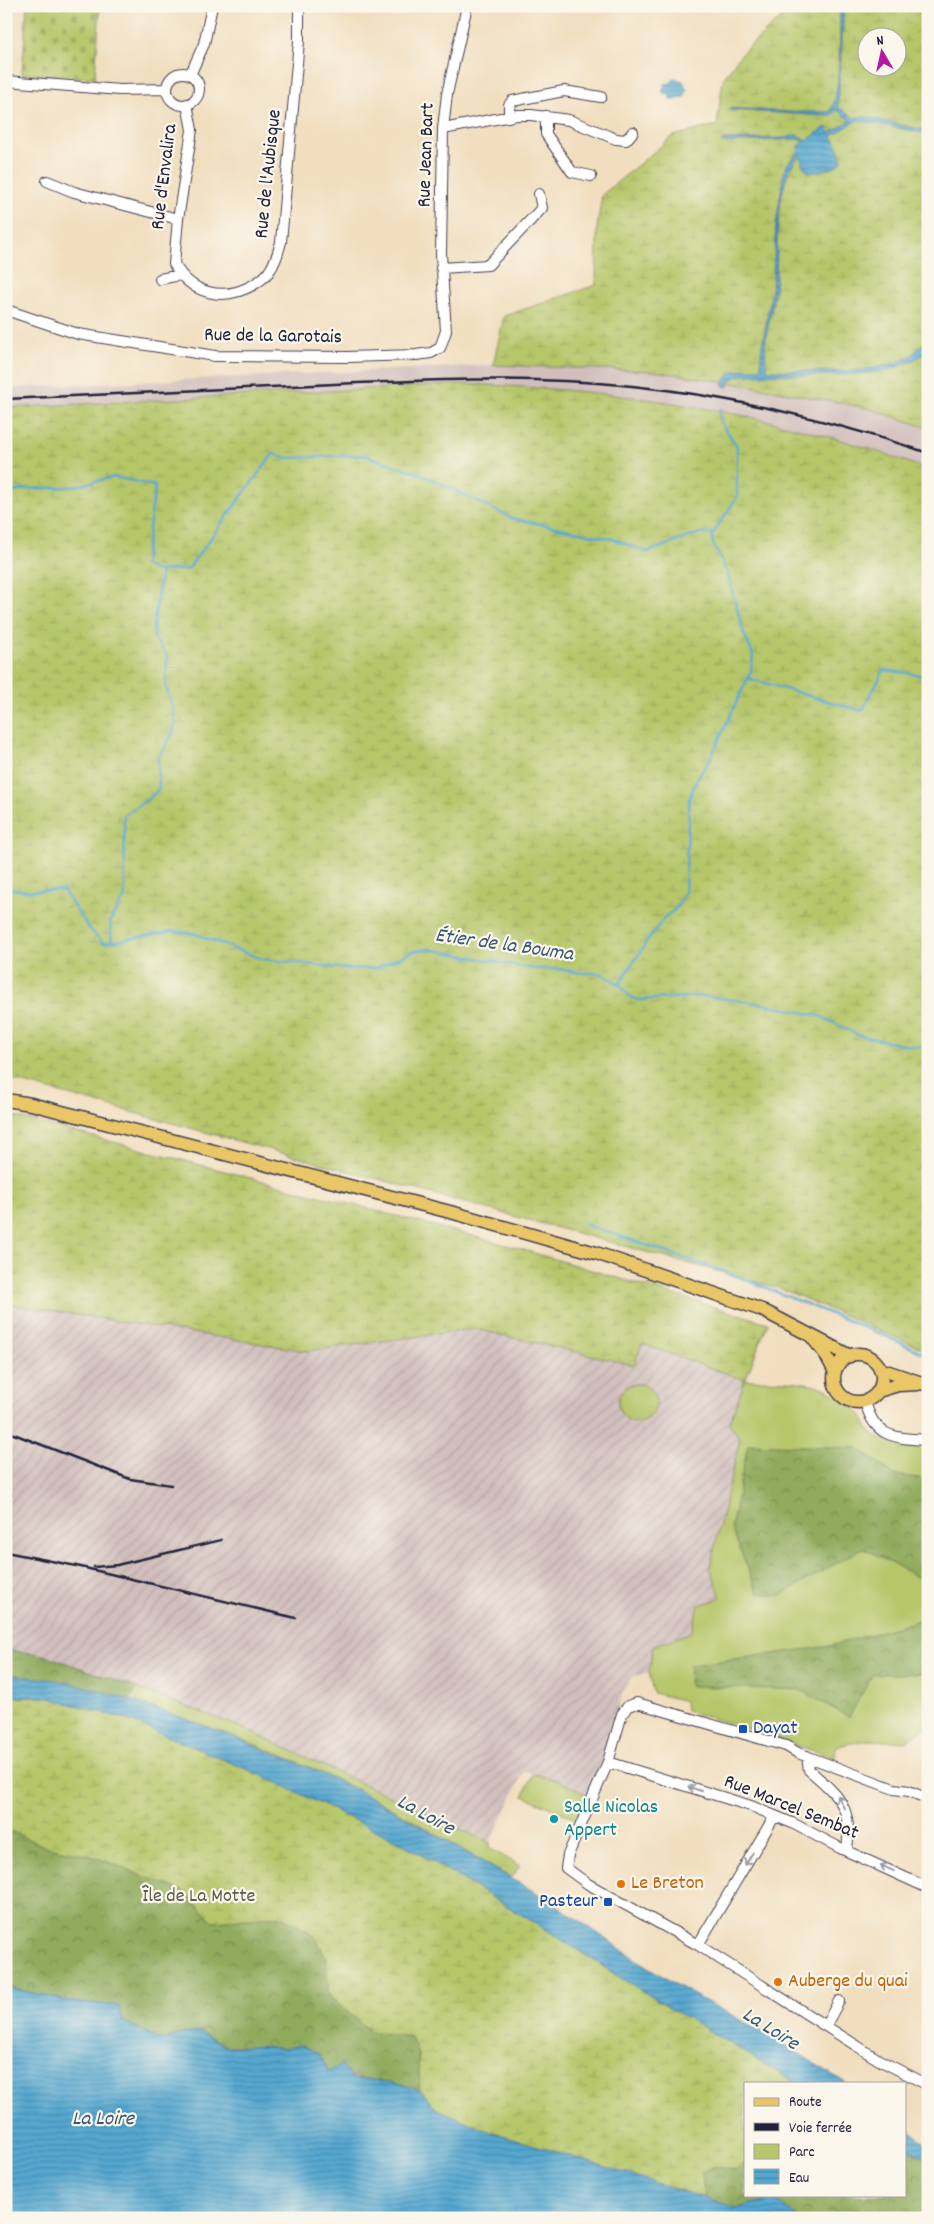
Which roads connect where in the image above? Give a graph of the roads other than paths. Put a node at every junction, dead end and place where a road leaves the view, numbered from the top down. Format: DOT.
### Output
graph roads {
  1 [pos="212,6"];
  2 [pos="299,6"];
  3 [pos="467,6"];
  4 [pos="190,75"];
  5 [pos="6,81"];
  6 [pos="167,89"];
  7 [pos="602,97"];
  8 [pos="187,104"];
  9 [pos="546,116"];
  10 [pos="509,117"];
  11 [pos="443,129"];
  12 [pos="633,132"];
  13 [pos="591,176"];
  14 [pos="47,181"];
  15 [pos="539,194"];
  16 [pos="178,219"];
  17 [pos="441,268"];
  18 [pos="180,275"];
  19 [pos="160,279"];
  20 [pos="444,307"];
  21 [pos="6,310"];
  22 [pos="6,1094"];
  23 [pos="6,1100"];
  24 [pos="31,1104"];
  25 [pos="812,1337"];
  26 [pos="850,1356"];
  27 [pos="880,1369"];
  28 [pos="835,1372"];
  29 [pos="924,1385"];
  30 [pos="878,1391"];
  31 [pos="865,1400"];
  32 [pos="928,1440"];
  33 [pos="807,1756"];
  34 [pos="608,1762"];
  35 [pos="928,1799"];
  36 [pos="774,1817"];
  37 [pos="847,1850"];
  38 [pos="928,1888"];
  39 [pos="698,1945"];
  40 [pos="839,2001"];
  41 [pos="826,2025"];
  42 [pos="927,2081"];
  1 -- 4 [label="street"];
  2 -- 18 [label="street, Rue de l'Aubisque"];
  3 -- 11 [label="street, Rue Jean Bart"];
  4 -- 6 [label="street"];
  4 -- 8 [label="street"];
  5 -- 6 [label="street"];
  6 -- 8 [label="street"];
  7 -- 10 [label="street"];
  8 -- 16 [label="street, Rue d'Envalira"];
  9 -- 10 [label="street"];
  9 -- 12 [label="street"];
  9 -- 13 [label="street"];
  10 -- 11 [label="street"];
  11 -- 17 [label="street, Rue Jean Bart"];
  14 -- 16 [label="street"];
  15 -- 17 [label="street"];
  16 -- 18 [label="street, Rue d'Envalira"];
  17 -- 20 [label="street, Rue Jean Bart"];
  18 -- 19 [label="street"];
  20 -- 21 [label="street, Rue de la Garotais"];
  22 -- 24 [label="main road"];
  23 -- 24 [label="main road"];
  24 -- 25 [label="main road"];
  25 -- 26 [label="main road"];
  25 -- 28 [label="main road"];
  26 -- 27 [label="main road"];
  26 -- 28 [label="main road"];
  27 -- 29 [label="main road"];
  27 -- 30 [label="main road"];
  28 -- 31 [label="main road"];
  29 -- 30 [label="main road"];
  30 -- 31 [label="main road"];
  31 -- 32 [label="street"];
  33 -- 34 [label="street"];
  33 -- 35 [label="street"];
  37 -- 33 [label="street, one-way"];
  36 -- 34 [label="street, Rue Marcel Sembat, one-way"];
  34 -- 39 [label="street"];
  36 -- 37 [label="street, Rue Marcel Sembat"];
  36 -- 39 [label="street, one-way"];
  38 -- 37 [label="street, Rue Marcel Sembat, one-way"];
  39 -- 41 [label="street"];
  40 -- 41 [label="street"];
  41 -- 42 [label="street"];
}
